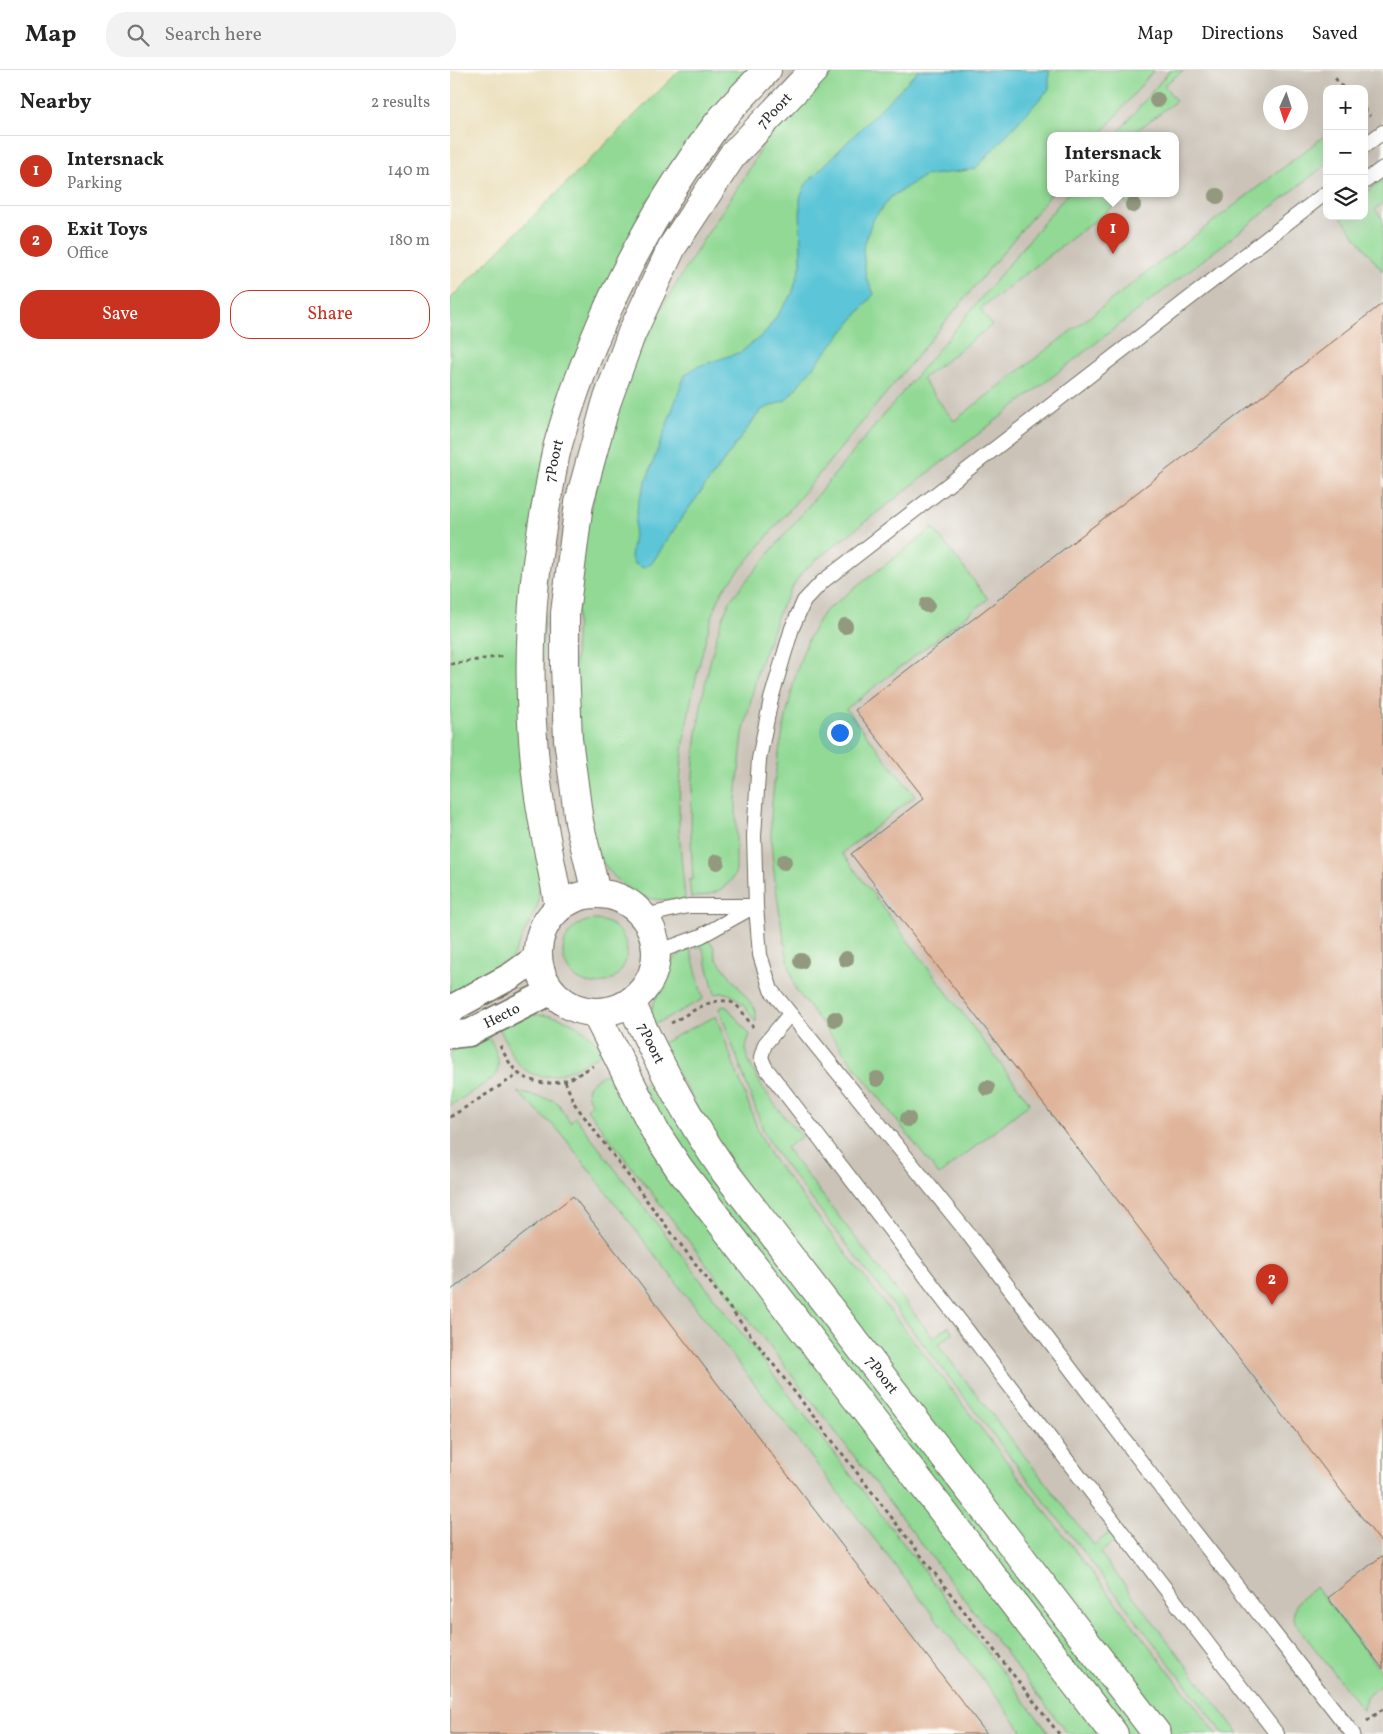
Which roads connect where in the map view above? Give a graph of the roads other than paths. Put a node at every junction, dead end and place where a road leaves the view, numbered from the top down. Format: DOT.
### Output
graph roads {
  1 [pos="767,70"];
  2 [pos="814,70"];
  3 [pos="1383,132"];
  4 [pos="1368,143"];
  5 [pos="1383,168"];
  6 [pos="1368,179"];
  7 [pos="1323,195"];
  8 [pos="596,893"];
  9 [pos="756,906"];
  10 [pos="559,907"];
  11 [pos="644,916"];
  12 [pos="657,952"];
  13 [pos="538,957"];
  14 [pos="552,991"];
  15 [pos="631,1002"];
  16 [pos="450,1012"];
  17 [pos="595,1012"];
  18 [pos="790,1014"];
  19 [pos="450,1034"];
  20 [pos="1114,1734"];
  21 [pos="1158,1734"];
  22 [pos="1277,1734"];
  23 [pos="1353,1734"];
  1 -- 10 [label="street, 7Poort"];
  2 -- 8 [label="street, 7Poort"];
  3 -- 4 [label="lane"];
  5 -- 6 [label="lane"];
  7 -- 9 [label="lane"];
  8 -- 10 [label="street"];
  8 -- 11 [label="street"];
  9 -- 11 [label="lane"];
  9 -- 12 [label="lane"];
  9 -- 18 [label="lane"];
  10 -- 13 [label="street"];
  11 -- 12 [label="street"];
  12 -- 15 [label="street"];
  13 -- 14 [label="street"];
  13 -- 16 [label="street, Hecto"];
  14 -- 17 [label="street"];
  14 -- 19 [label="street, Hecto"];
  15 -- 17 [label="street"];
  15 -- 21 [label="street, 7Poort"];
  17 -- 20 [label="street"];
  18 -- 22 [label="lane"];
  18 -- 23 [label="lane"];
}
